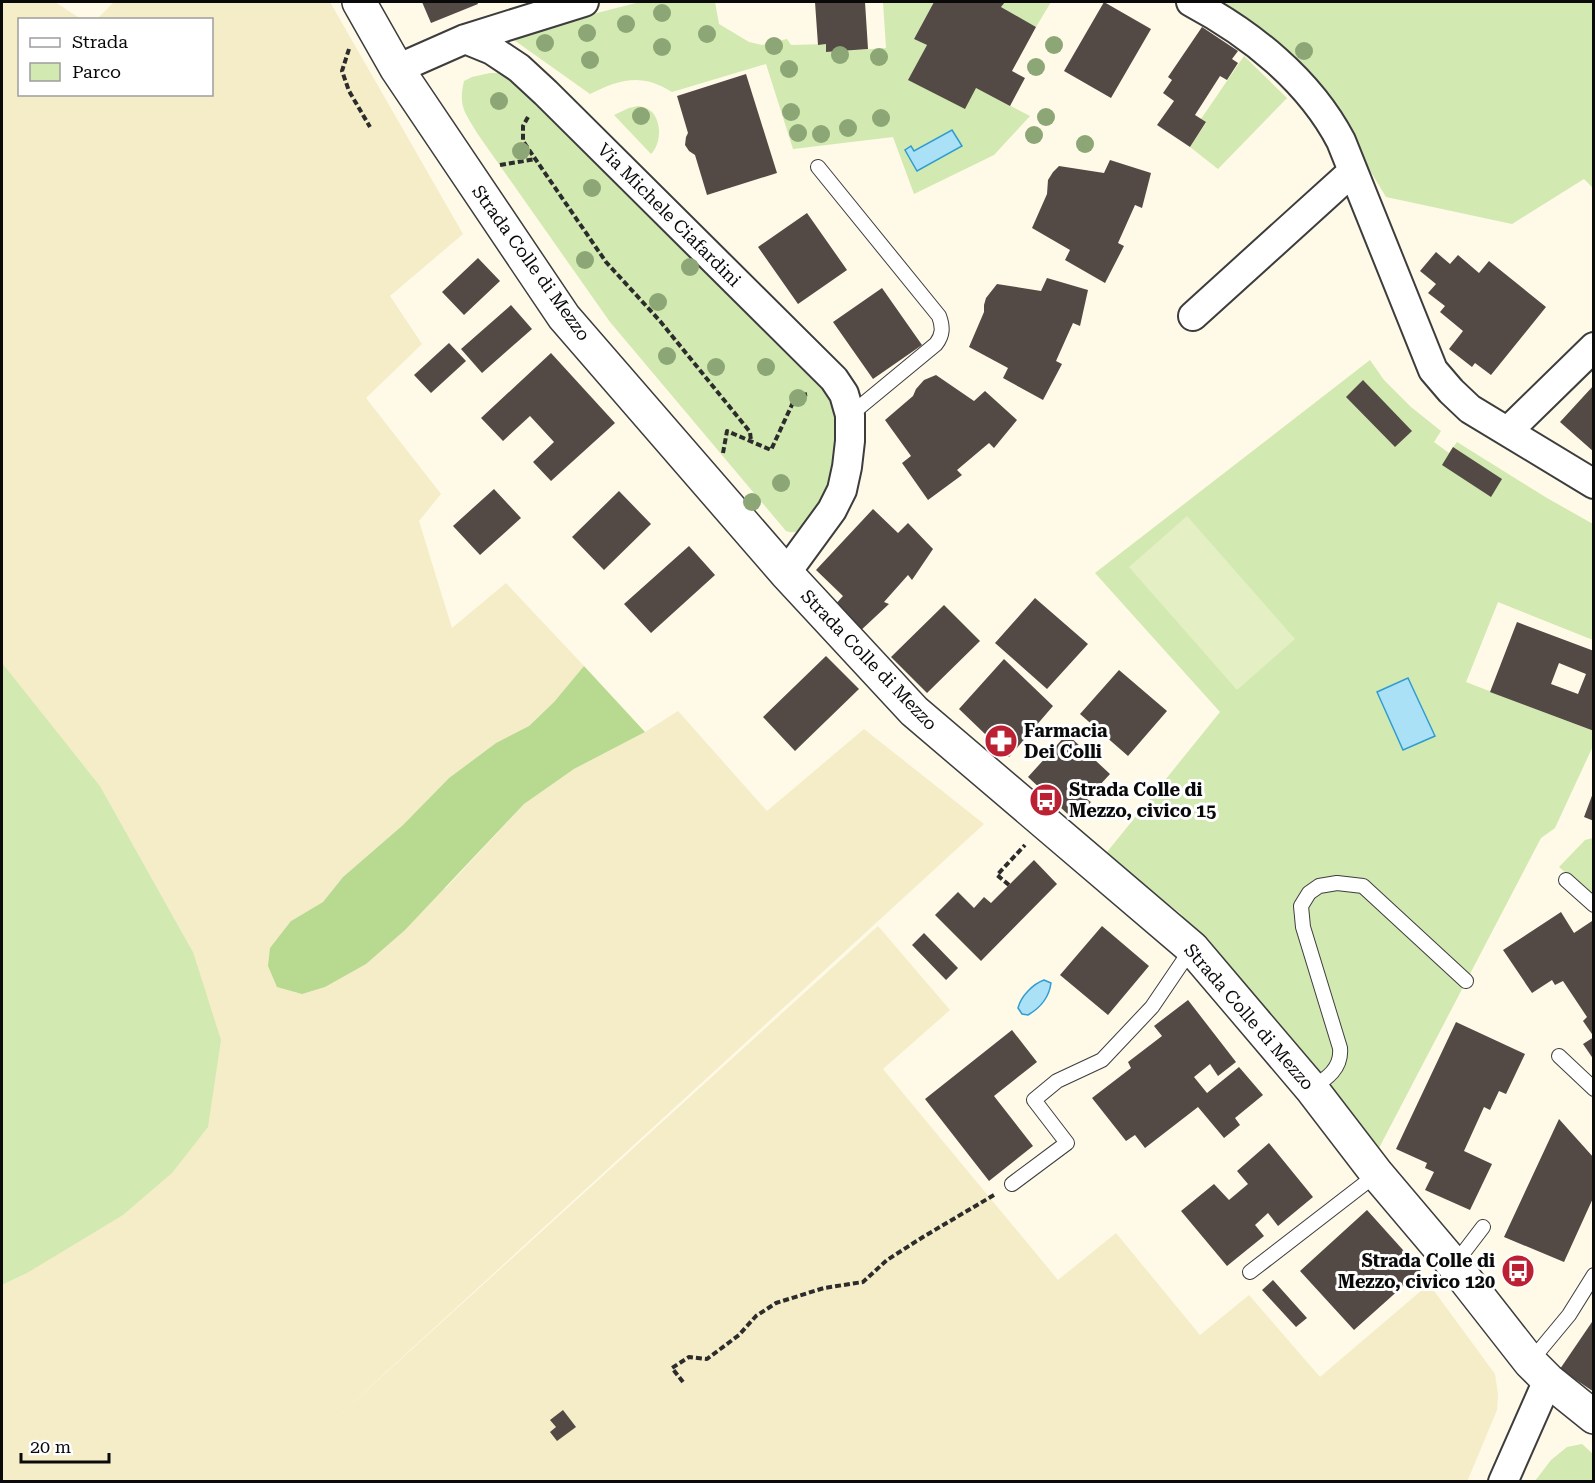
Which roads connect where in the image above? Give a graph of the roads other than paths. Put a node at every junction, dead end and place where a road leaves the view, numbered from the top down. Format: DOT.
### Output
graph roads {
  1 [pos="584,2"];
  2 [pos="1191,2"];
  3 [pos="364,10"];
  4 [pos="465,39"];
  5 [pos="397,69"];
  6 [pos="818,167"];
  7 [pos="1353,171"];
  8 [pos="1192,316"];
  9 [pos="1593,348"];
  10 [pos="850,414"];
  11 [pos="1508,431"];
  12 [pos="1593,484"];
  13 [pos="786,573"];
  14 [pos="1566,880"];
  15 [pos="1593,905"];
  16 [pos="1191,948"];
  17 [pos="1466,981"];
  18 [pos="1558,1056"];
  19 [pos="1311,1088"];
  20 [pos="1593,1089"];
  21 [pos="1377,1174"];
  22 [pos="1012,1184"];
  23 [pos="1483,1227"];
  24 [pos="1454,1265"];
  25 [pos="1250,1272"];
  26 [pos="1593,1275"];
  27 [pos="1539,1371"];
  28 [pos="1593,1417"];
  29 [pos="1503,1482"];
  1 -- 4 [label="street"];
  2 -- 7 [label="street"];
  3 -- 5 [label="street, Strada Colle di Mezzo"];
  4 -- 5 [label="street"];
  4 -- 10 [label="street, Via Michele Ciafardini"];
  5 -- 13 [label="street, Strada Colle di Mezzo"];
  6 -- 10 [label="lane"];
  7 -- 8 [label="street"];
  7 -- 11 [label="street"];
  9 -- 11 [label="street"];
  10 -- 13 [label="street, Via Michele Ciafardini"];
  11 -- 12 [label="street"];
  13 -- 16 [label="street, Strada Colle di Mezzo"];
  14 -- 15 [label="lane"];
  16 -- 19 [label="street, Strada Colle di Mezzo"];
  16 -- 22 [label="lane"];
  17 -- 19 [label="lane"];
  18 -- 20 [label="lane"];
  19 -- 21 [label="street, Strada Colle di Mezzo"];
  21 -- 24 [label="street, Strada Colle di Mezzo"];
  21 -- 25 [label="lane"];
  23 -- 24 [label="lane"];
  24 -- 27 [label="street, Strada Colle di Mezzo"];
  26 -- 27 [label="lane"];
  27 -- 28 [label="street, Strada Colle di Mezzo"];
  27 -- 29 [label="street"];
}
